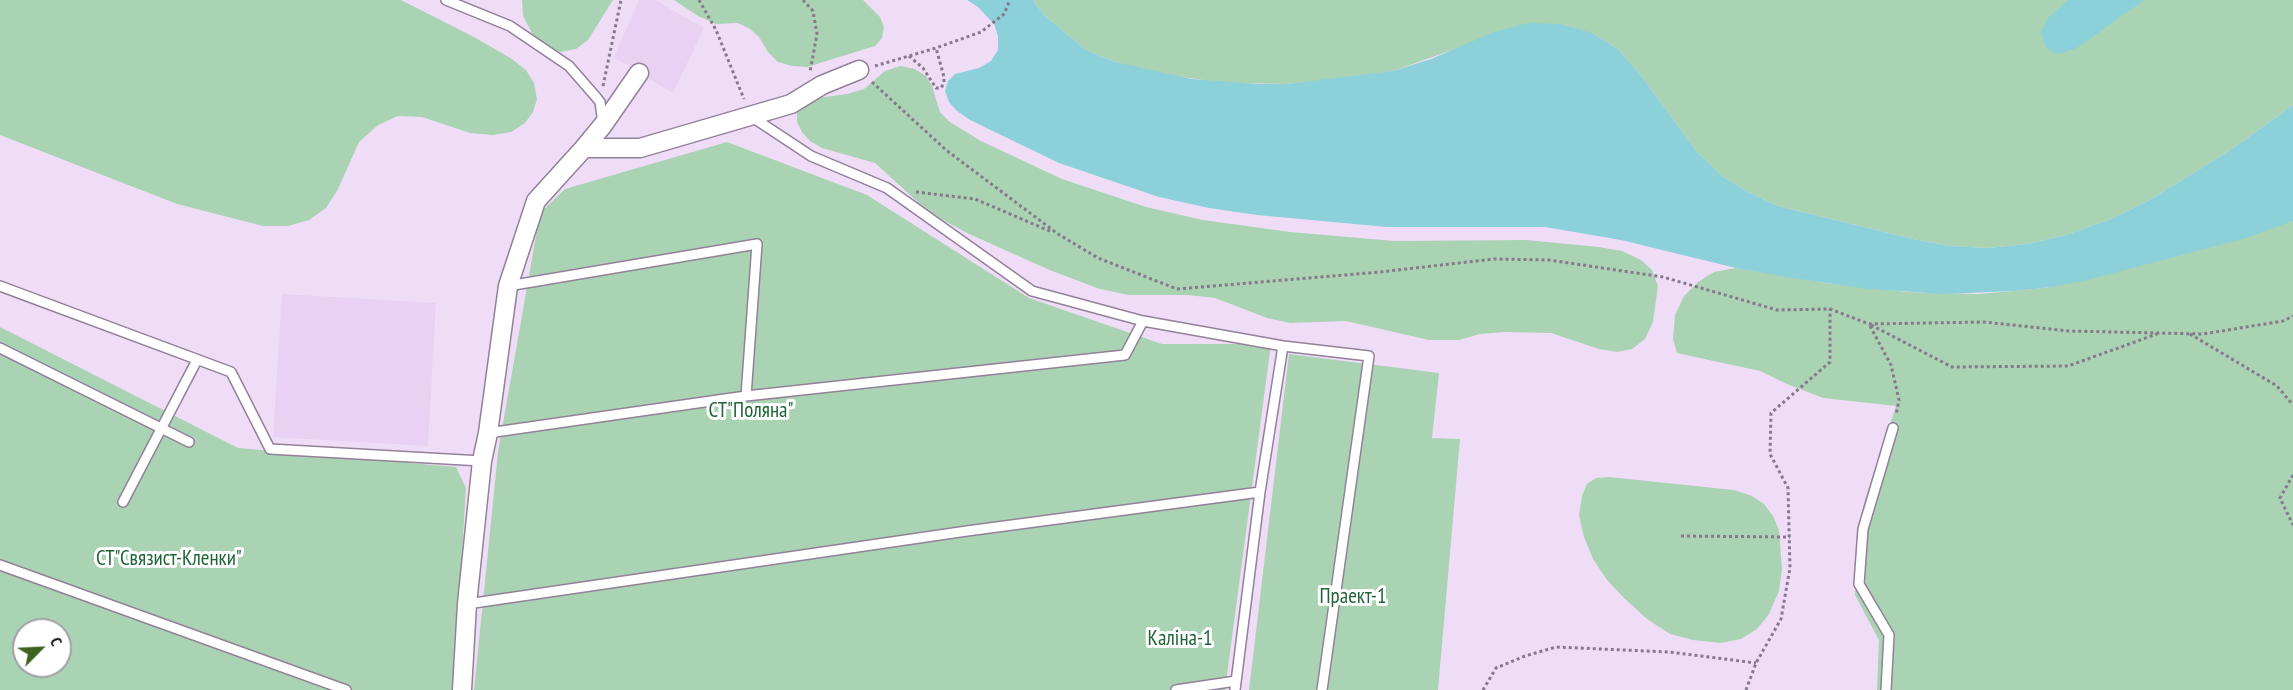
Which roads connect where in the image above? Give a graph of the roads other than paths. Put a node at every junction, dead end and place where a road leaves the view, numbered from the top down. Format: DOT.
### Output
graph roads {
  1 [pos="446,0"];
  2 [pos="859,70"];
  3 [pos="639,73"];
  4 [pos="750,115"];
  5 [pos="603,125"];
  6 [pos="584,148"];
  7 [pos="508,286"];
  8 [pos="1,289"];
  9 [pos="1143,321"];
  10 [pos="1283,346"];
  11 [pos="0,348"];
  12 [pos="197,360"];
  13 [pos="746,396"];
  14 [pos="1893,428"];
  15 [pos="161,429"];
  16 [pos="488,433"];
  17 [pos="189,442"];
  18 [pos="482,461"];
  19 [pos="1260,492"];
  20 [pos="123,502"];
  21 [pos="0,565"];
  22 [pos="467,604"];
  23 [pos="1236,686"];
  24 [pos="346,690"];
  25 [pos="462,690"];
  26 [pos="1176,690"];
  27 [pos="1322,690"];
  28 [pos="1886,690"];
  1 -- 5 [label="lane"];
  2 -- 4 [label="street"];
  3 -- 5 [label="street"];
  4 -- 6 [label="street"];
  4 -- 9 [label="lane"];
  5 -- 6 [label="street"];
  6 -- 7 [label="street"];
  7 -- 13 [label="lane"];
  7 -- 16 [label="street"];
  8 -- 12 [label="lane"];
  9 -- 10 [label="lane"];
  9 -- 13 [label="lane"];
  10 -- 19 [label="lane"];
  10 -- 27 [label="lane"];
  11 -- 15 [label="lane"];
  12 -- 15 [label="lane"];
  12 -- 18 [label="lane"];
  13 -- 16 [label="lane"];
  14 -- 28 [label="lane"];
  15 -- 17 [label="lane"];
  15 -- 20 [label="lane"];
  16 -- 18 [label="street"];
  18 -- 22 [label="street"];
  19 -- 22 [label="lane"];
  19 -- 23 [label="lane"];
  21 -- 24 [label="lane"];
  22 -- 25 [label="street"];
  23 -- 26 [label="lane"];
}
